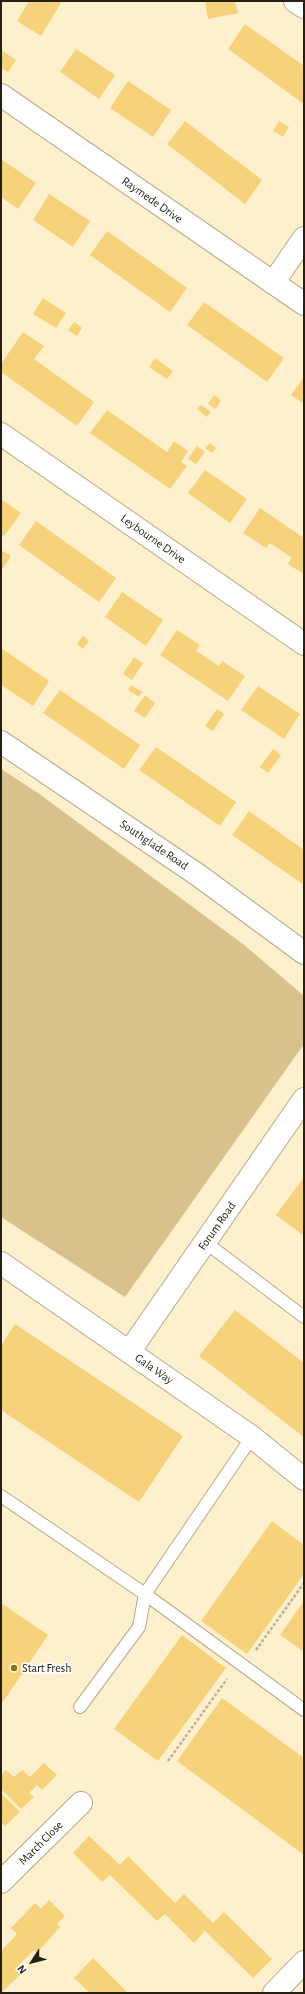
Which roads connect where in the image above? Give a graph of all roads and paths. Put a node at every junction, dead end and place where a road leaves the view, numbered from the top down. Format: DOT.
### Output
graph roads {
  1 [pos="295,1"];
  2 [pos="304,8"];
  3 [pos="1,95"];
  4 [pos="304,238"];
  5 [pos="273,283"];
  6 [pos="304,304"];
  7 [pos="1,434"];
  8 [pos="304,644"];
  9 [pos="1,742"];
  10 [pos="304,953"];
  11 [pos="304,1099"];
  12 [pos="205,1242"];
  13 [pos="1,1264"];
  14 [pos="304,1317"];
  15 [pos="129,1352"];
  16 [pos="252,1437"];
  17 [pos="304,1478"];
  18 [pos="1,1496"];
  19 [pos="304,1583"];
  20 [pos="145,1594"];
  21 [pos="241,1664"];
  22 [pos="80,1707"];
  23 [pos="304,1710"];
  24 [pos="168,1761"];
  25 [pos="80,1803"];
  26 [pos="1,1882"];
  27 [pos="304,1962"];
  28 [pos="274,1993"];
  1 -- 2 [label="street"];
  3 -- 5 [label="street, Raymede Drive"];
  4 -- 5 [label="street"];
  5 -- 6 [label="street, Raymede Drive"];
  7 -- 8 [label="street, Leybourne Drive"];
  9 -- 10 [label="street, Southglade Road"];
  11 -- 12 [label="street, Forum Road"];
  12 -- 14 [label="lane"];
  12 -- 15 [label="street, Forum Road"];
  13 -- 15 [label="street, Gala Way"];
  15 -- 16 [label="street, Gala Way"];
  16 -- 17 [label="street, Gala Way"];
  16 -- 20 [label="lane"];
  18 -- 20 [label="lane"];
  19 -- 21 [label="path"];
  20 -- 21 [label="lane"];
  20 -- 22 [label="lane"];
  21 -- 23 [label="lane"];
  21 -- 24 [label="path"];
  25 -- 26 [label="street, March Close"];
  27 -- 28 [label="street"];
}
